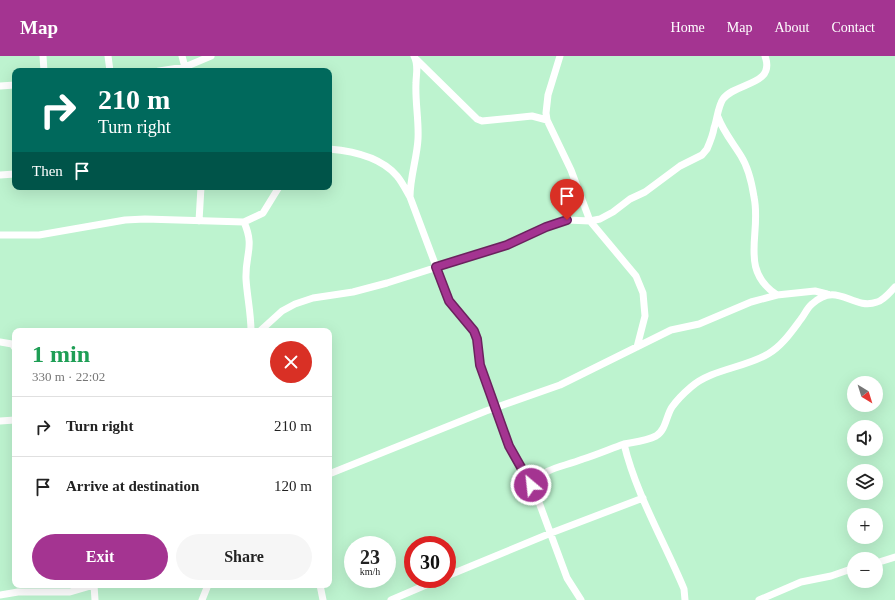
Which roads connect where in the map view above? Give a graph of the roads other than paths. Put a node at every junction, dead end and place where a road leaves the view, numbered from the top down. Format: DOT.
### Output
graph roads {
  1 [pos="43,56"];
  2 [pos="108,56"];
  3 [pos="182,56"];
  4 [pos="211,56"];
  5 [pos="560,56"];
  6 [pos="765,56"];
  7 [pos="416,58"];
  8 [pos="44,68"];
  9 [pos="110,68"];
  10 [pos="185,68"];
  11 [pos="187,68"];
  12 [pos="12,85"];
  13 [pos="0,86"];
  14 [pos="718,117"];
  15 [pos="547,120"];
  16 [pos="332,149"];
  17 [pos="12,174"];
  18 [pos="0,175"];
  19 [pos="201,190"];
  20 [pos="277,190"];
  21 [pos="410,197"];
  22 [pos="199,221"];
  23 [pos="590,221"];
  24 [pos="244,222"];
  25 [pos="0,235"];
  26 [pos="436,267"];
  27 [pos="895,287"];
  28 [pos="827,294"];
  29 [pos="777,295"];
  30 [pos="251,328"];
  31 [pos="263,328"];
  32 [pos="0,342"];
  33 [pos="12,344"];
  34 [pos="637,347"];
  35 [pos="495,408"];
  36 [pos="12,420"];
  37 [pos="0,421"];
  38 [pos="624,444"];
  39 [pos="332,473"];
  40 [pos="531,485"];
  41 [pos="643,498"];
  42 [pos="551,533"];
  43 [pos="895,557"];
  44 [pos="883,561"];
  45 [pos="847,570"];
  46 [pos="456,572"];
  47 [pos="84,588"];
  48 [pos="94,588"];
  49 [pos="207,588"];
  50 [pos="321,588"];
  51 [pos="419,588"];
  52 [pos="0,595"];
  53 [pos="96,600"];
  54 [pos="202,600"];
  55 [pos="323,600"];
  56 [pos="391,600"];
  57 [pos="581,600"];
  58 [pos="685,600"];
  59 [pos="759,600"];
  1 -- 8 [label="street"];
  2 -- 9 [label="street"];
  3 -- 10 [label="street"];
  4 -- 11 [label="street"];
  5 -- 15 [label="street"];
  6 -- 14 [label="street"];
  7 -- 15 [label="street"];
  7 -- 21 [label="street"];
  12 -- 13 [label="street"];
  14 -- 23 [label="street"];
  14 -- 29 [label="street"];
  15 -- 23 [label="street"];
  16 -- 21 [label="street"];
  17 -- 18 [label="street"];
  19 -- 22 [label="street"];
  20 -- 24 [label="street"];
  21 -- 26 [label="street"];
  22 -- 24 [label="street"];
  22 -- 25 [label="street"];
  23 -- 26 [label="street"];
  23 -- 34 [label="street"];
  24 -- 30 [label="street"];
  26 -- 31 [label="street"];
  26 -- 35 [label="street"];
  27 -- 28 [label="street"];
  28 -- 29 [label="street"];
  28 -- 38 [label="street"];
  29 -- 34 [label="street"];
  32 -- 33 [label="street"];
  34 -- 35 [label="street"];
  35 -- 39 [label="street"];
  35 -- 40 [label="street"];
  36 -- 37 [label="street"];
  38 -- 40 [label="street"];
  38 -- 41 [label="street"];
  40 -- 42 [label="street"];
  41 -- 42 [label="street"];
  41 -- 58 [label="street"];
  42 -- 46 [label="street"];
  42 -- 57 [label="street"];
  43 -- 44 [label="street"];
  45 -- 59 [label="street"];
  47 -- 52 [label="street"];
  48 -- 53 [label="street"];
  49 -- 54 [label="street"];
  50 -- 55 [label="street"];
  51 -- 56 [label="street"];
}
